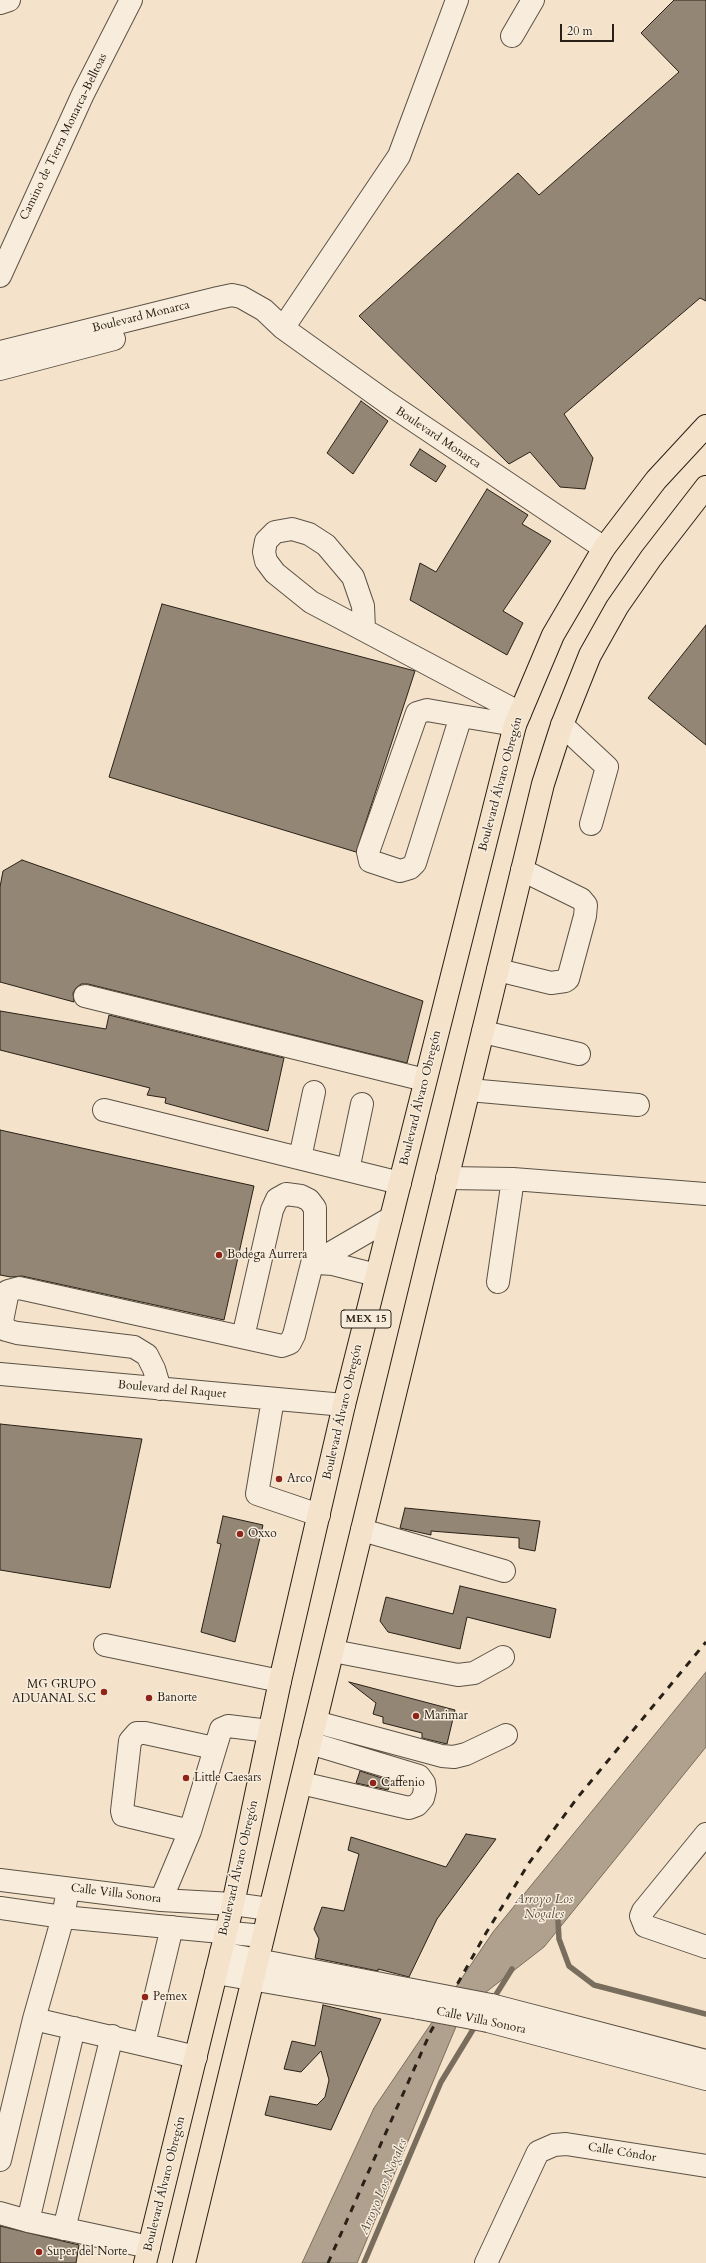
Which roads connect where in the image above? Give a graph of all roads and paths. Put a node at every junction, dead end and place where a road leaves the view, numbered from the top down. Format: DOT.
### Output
graph roads {
  1 [pos="9,0"];
  2 [pos="131,0"];
  3 [pos="457,0"];
  4 [pos="533,0"];
  5 [pos="0,2"];
  6 [pos="512,36"];
  7 [pos="0,276"];
  8 [pos="279,325"];
  9 [pos="0,352"];
  10 [pos="0,369"];
  11 [pos="706,426"];
  12 [pos="706,487"];
  13 [pos="604,548"];
  14 [pos="364,629"];
  15 [pos="461,716"];
  16 [pos="518,719"];
  17 [pos="562,725"];
  18 [pos="591,824"];
  19 [pos="522,870"];
  20 [pos="498,970"];
  21 [pos="85,996"];
  22 [pos="483,1032"];
  23 [pos="579,1054"];
  24 [pos="425,1080"];
  25 [pos="469,1090"];
  26 [pos="314,1092"];
  27 [pos="362,1104"];
  28 [pos="638,1105"];
  29 [pos="104,1110"];
  30 [pos="300,1158"];
  31 [pos="348,1170"];
  32 [pos="448,1178"];
  33 [pos="513,1179"];
  34 [pos="400,1183"];
  35 [pos="706,1194"];
  36 [pos="391,1218"];
  37 [pos="314,1259"];
  38 [pos="376,1275"];
  39 [pos="498,1282"];
  40 [pos="243,1337"];
  41 [pos="0,1374"];
  42 [pos="160,1389"];
  43 [pos="273,1399"];
  44 [pos="344,1405"];
  45 [pos="319,1515"];
  46 [pos="362,1530"];
  47 [pos="504,1571"];
  48 [pos="105,1645"];
  49 [pos="333,1651"];
  50 [pos="503,1657"];
  51 [pos="280,1681"];
  52 [pos="316,1722"];
  53 [pos="269,1731"];
  54 [pos="506,1735"];
  55 [pos="310,1743"];
  56 [pos="214,1748"];
  57 [pos="301,1783"];
  58 [pos="190,1831"];
  59 [pos="706,1834"];
  60 [pos="0,1880"];
  61 [pos="68,1888"];
  62 [pos="161,1900"];
  63 [pos="233,1904"];
  64 [pos="0,1908"];
  65 [pos="269,1909"];
  66 [pos="63,1917"];
  67 [pos="172,1927"];
  68 [pos="225,1932"];
  69 [pos="262,1936"];
  70 [pos="706,1947"];
  71 [pos="218,1963"];
  72 [pos="255,1969"];
  73 [pos="490,2013"];
  74 [pos="34,2019"];
  75 [pos="74,2028"];
  76 [pos="112,2036"];
  77 [pos="144,2044"];
  78 [pos="196,2057"];
  79 [pos="706,2061"];
  80 [pos="706,2079"];
  81 [pos="0,2160"];
  82 [pos="706,2166"];
  83 [pos="0,2213"];
  84 [pos="28,2221"];
  85 [pos="64,2229"];
  86 [pos="147,2255"];
  87 [pos="184,2263"];
  88 [pos="486,2263"];
  1 -- 5 [label="street"];
  2 -- 7 [label="street, Camino de Tierra Monarca-Belltoas"];
  3 -- 8 [label="street"];
  4 -- 6 [label="street"];
  8 -- 9 [label="street, Boulevard Monarca"];
  8 -- 10 [label="street, Boulevard Monarca"];
  8 -- 13 [label="street, Boulevard Monarca"];
  11 -- 13 [label="highway, Boulevard Álvaro Obregón / MEX 15"];
  12 -- 17 [label="highway"];
  13 -- 16 [label="highway, Boulevard Álvaro Obregón / MEX 15"];
  14 -- 14 [label="street"];
  14 -- 16 [label="street"];
  15 -- 15 [label="street"];
  15 -- 16 [label="street"];
  16 -- 24 [label="highway, Boulevard Álvaro Obregón / MEX 15"];
  17 -- 18 [label="street"];
  17 -- 19 [label="highway"];
  19 -- 20 [label="highway"];
  19 -- 20 [label="street"];
  20 -- 22 [label="highway"];
  21 -- 24 [label="street"];
  22 -- 23 [label="street"];
  22 -- 25 [label="highway"];
  24 -- 34 [label="highway, Boulevard Álvaro Obregón / MEX 15"];
  25 -- 28 [label="street"];
  25 -- 32 [label="highway"];
  26 -- 30 [label="street"];
  27 -- 31 [label="street"];
  29 -- 30 [label="street"];
  30 -- 31 [label="street"];
  31 -- 34 [label="street"];
  32 -- 33 [label="street"];
  32 -- 46 [label="highway"];
  33 -- 35 [label="street"];
  33 -- 39 [label="street"];
  34 -- 36 [label="highway, Boulevard Álvaro Obregón / MEX 15"];
  36 -- 37 [label="street"];
  36 -- 38 [label="highway, Boulevard Álvaro Obregón / MEX 15"];
  37 -- 38 [label="street"];
  37 -- 40 [label="street"];
  37 -- 40 [label="street"];
  38 -- 44 [label="highway, Boulevard Álvaro Obregón / MEX 15"];
  40 -- 42 [label="street"];
  41 -- 42 [label="street, Boulevard del Raquet"];
  42 -- 43 [label="street, Boulevard del Raquet"];
  43 -- 44 [label="street, Boulevard del Raquet"];
  43 -- 45 [label="street"];
  44 -- 45 [label="highway, Boulevard Álvaro Obregón / MEX 15"];
  45 -- 51 [label="highway, Boulevard Álvaro Obregón / MEX 15"];
  46 -- 47 [label="street"];
  46 -- 49 [label="highway"];
  48 -- 51 [label="street"];
  49 -- 50 [label="street"];
  49 -- 52 [label="highway"];
  51 -- 53 [label="highway, Boulevard Álvaro Obregón / MEX 15"];
  52 -- 54 [label="street"];
  52 -- 55 [label="highway"];
  53 -- 56 [label="street"];
  53 -- 63 [label="highway, Boulevard Álvaro Obregón / MEX 15"];
  55 -- 57 [label="highway"];
  55 -- 57 [label="street"];
  56 -- 58 [label="street"];
  56 -- 58 [label="street"];
  57 -- 65 [label="highway"];
  58 -- 62 [label="street"];
  59 -- 70 [label="street"];
  60 -- 61 [label="street, Calle Villa Sonora"];
  61 -- 62 [label="street, Calle Villa Sonora"];
  61 -- 66 [label="street"];
  62 -- 63 [label="street, Calle Villa Sonora"];
  63 -- 65 [label="street, Calle Villa Sonora"];
  63 -- 68 [label="highway, Boulevard Álvaro Obregón / MEX 15"];
  64 -- 66 [label="street"];
  65 -- 69 [label="highway"];
  66 -- 67 [label="street"];
  66 -- 74 [label="street"];
  67 -- 68 [label="street"];
  67 -- 77 [label="street"];
  68 -- 69 [label="street"];
  68 -- 71 [label="highway, Boulevard Álvaro Obregón / MEX 15"];
  69 -- 72 [label="highway"];
  71 -- 72 [label="street, Calle Villa Sonora"];
  71 -- 78 [label="highway, Boulevard Álvaro Obregón / MEX 15"];
  72 -- 73 [label="street, Calle Villa Sonora, bridge"];
  72 -- 87 [label="highway"];
  73 -- 79 [label="street, Calle Villa Sonora"];
  73 -- 80 [label="street, Calle Villa Sonora"];
  74 -- 75 [label="street"];
  74 -- 81 [label="street"];
  75 -- 76 [label="street"];
  75 -- 84 [label="street"];
  76 -- 77 [label="street"];
  76 -- 85 [label="street"];
  77 -- 78 [label="street"];
  78 -- 86 [label="highway, Boulevard Álvaro Obregón / MEX 15"];
  82 -- 88 [label="street, Calle Cóndor"];
  83 -- 84 [label="street"];
  84 -- 85 [label="street"];
  85 -- 86 [label="street"];
}
